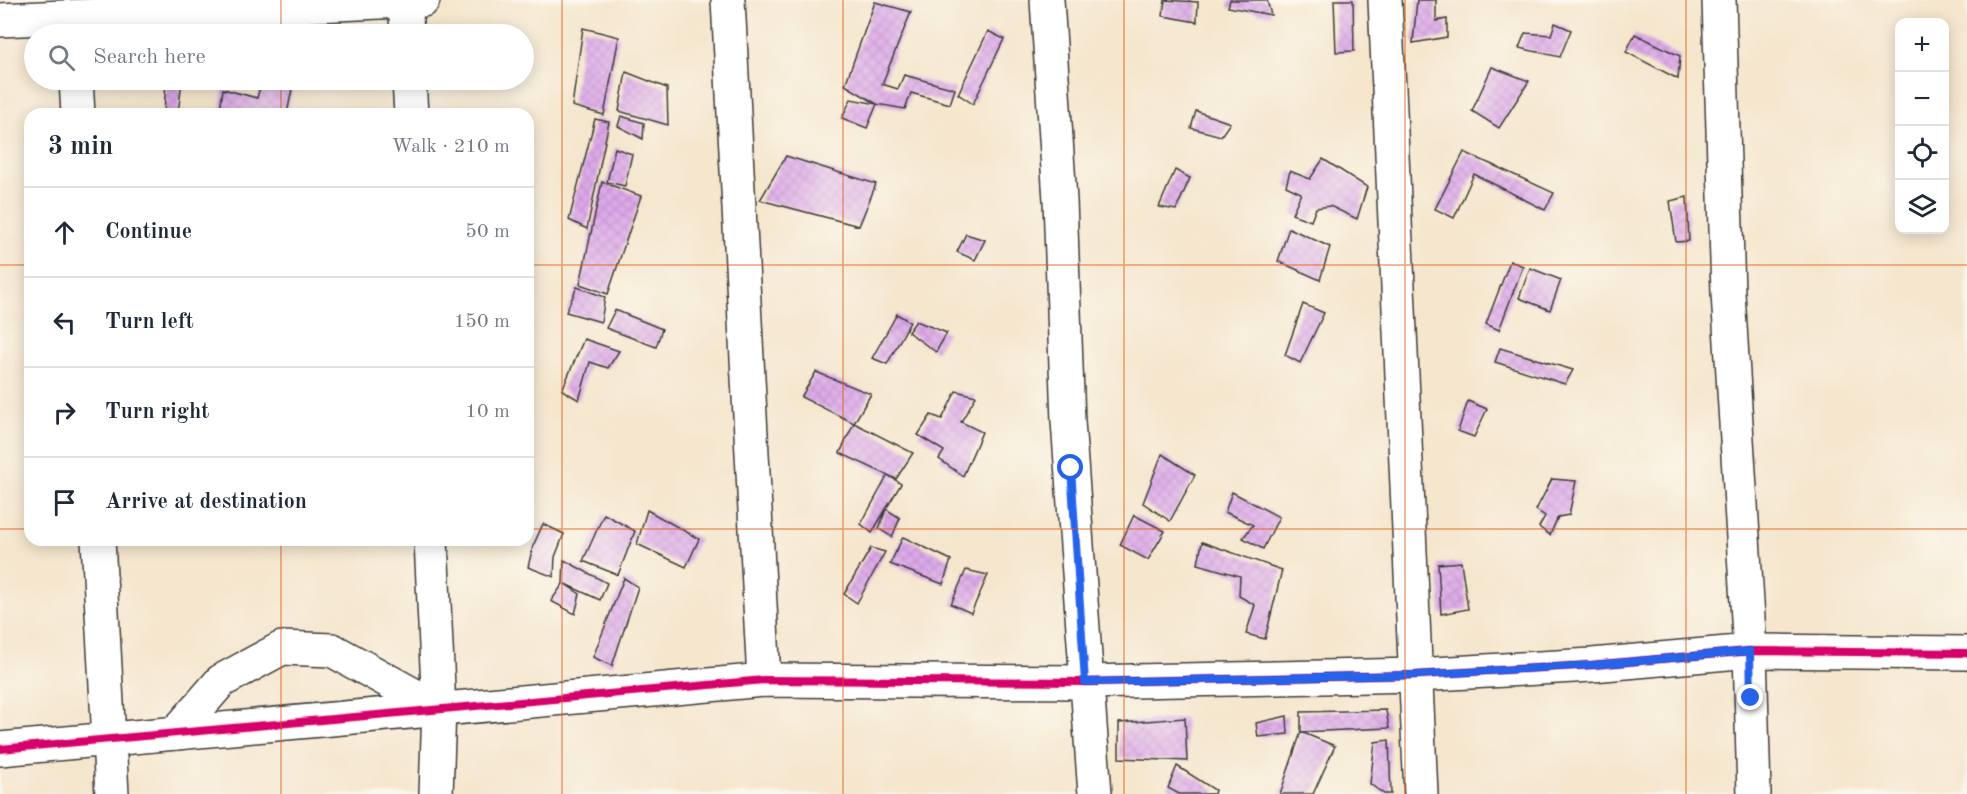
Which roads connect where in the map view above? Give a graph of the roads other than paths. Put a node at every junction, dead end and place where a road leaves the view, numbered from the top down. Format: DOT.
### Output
graph roads {
  1 [pos="411,0"];
  2 [pos="728,0"];
  3 [pos="1047,0"];
  4 [pos="1385,0"];
  5 [pos="1719,0"];
  6 [pos="73,17"];
  7 [pos="0,20"];
  8 [pos="408,24"];
  9 [pos="77,90"];
  10 [pos="410,90"];
  11 [pos="78,108"];
  12 [pos="411,108"];
  13 [pos="98,546"];
  14 [pos="431,546"];
  15 [pos="1750,651"];
  16 [pos="1967,653"];
  17 [pos="1416,675"];
  18 [pos="764,680"];
  19 [pos="1085,682"];
  20 [pos="439,709"];
  21 [pos="176,733"];
  22 [pos="107,739"];
  23 [pos="0,749"];
  24 [pos="112,794"];
  25 [pos="436,794"];
  26 [pos="1095,794"];
  27 [pos="1421,794"];
  28 [pos="1754,794"];
  1 -- 6 [label="street"];
  1 -- 8 [label="street"];
  2 -- 18 [label="street"];
  3 -- 19 [label="street"];
  4 -- 17 [label="street"];
  5 -- 15 [label="street"];
  6 -- 7 [label="street"];
  9 -- 11 [label="street"];
  10 -- 12 [label="street"];
  13 -- 22 [label="street"];
  14 -- 20 [label="street"];
  15 -- 16 [label="street"];
  15 -- 17 [label="street"];
  15 -- 28 [label="street"];
  17 -- 19 [label="street"];
  17 -- 27 [label="street"];
  18 -- 19 [label="street"];
  18 -- 20 [label="street"];
  19 -- 26 [label="street"];
  20 -- 21 [label="street"];
  20 -- 21 [label="street"];
  20 -- 25 [label="street"];
  21 -- 22 [label="street"];
  22 -- 23 [label="street"];
  22 -- 24 [label="street"];
}
